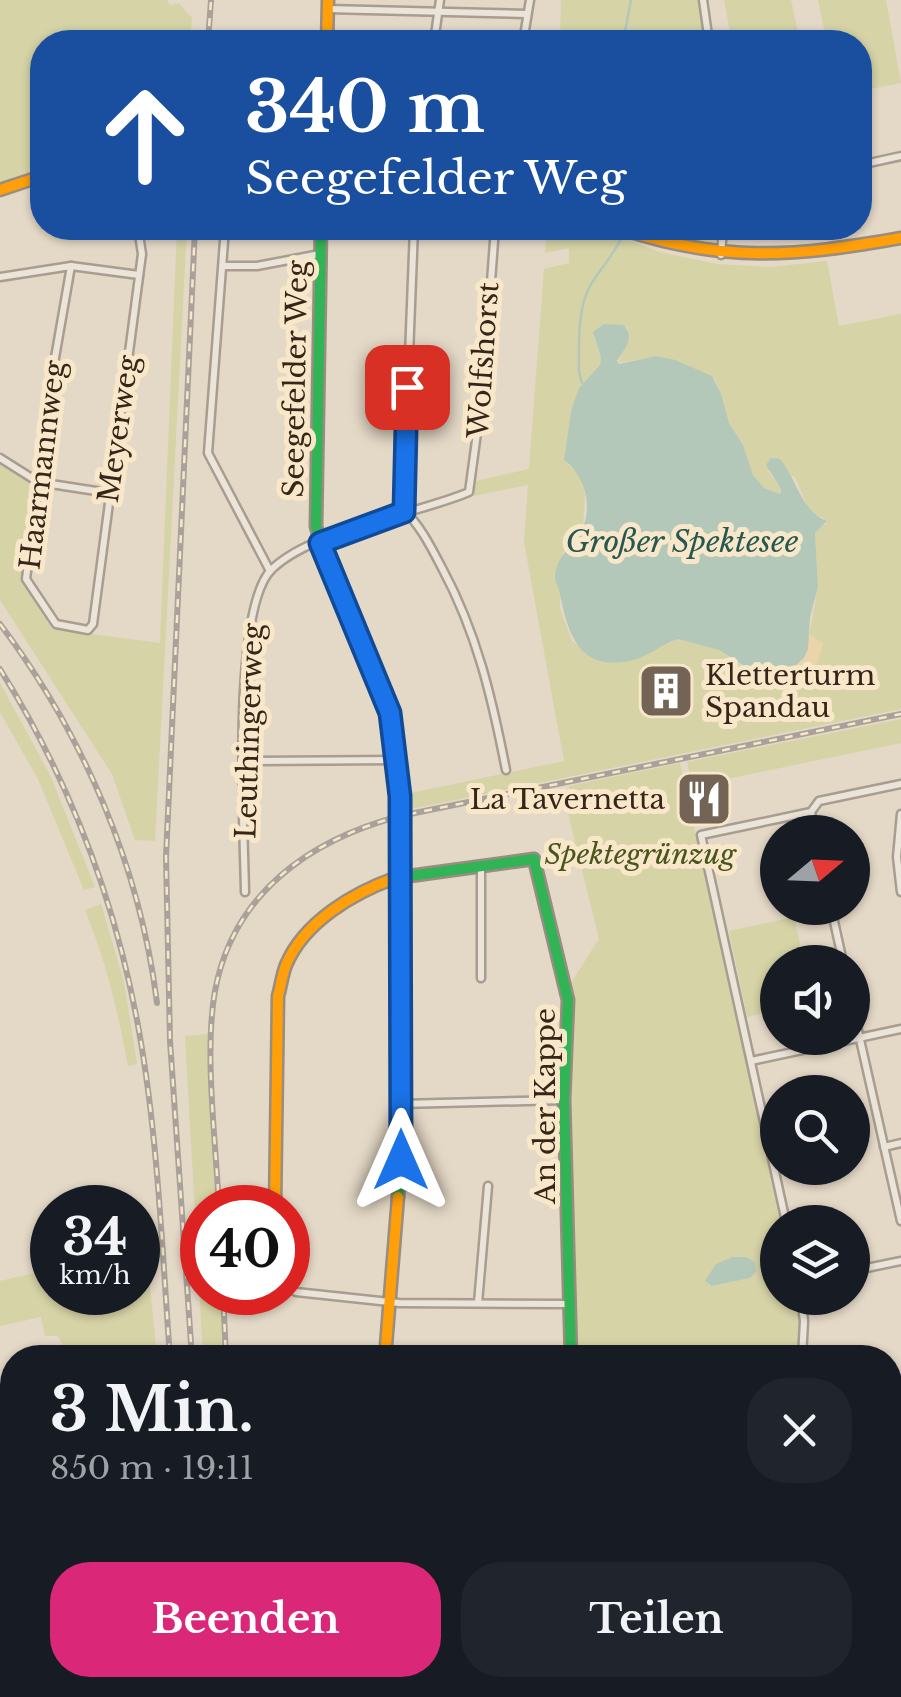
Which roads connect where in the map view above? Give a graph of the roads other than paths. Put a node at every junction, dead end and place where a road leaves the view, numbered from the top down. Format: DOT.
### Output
graph roads {
  1 [pos="440,0"];
  2 [pos="530,0"];
  3 [pos="703,0"];
  4 [pos="328,5"];
  5 [pos="440,10"];
  6 [pos="528,14"];
  7 [pos="327,30"];
  8 [pos="436,30"];
  9 [pos="525,30"];
  10 [pos="707,30"];
  11 [pos="901,156"];
  12 [pos="872,162"];
  13 [pos="30,180"];
  14 [pos="0,190"];
  15 [pos="901,238"];
  16 [pos="140,240"];
  17 [pos="224,240"];
  18 [pos="321,240"];
  19 [pos="414,240"];
  20 [pos="494,240"];
  21 [pos="652,240"];
  22 [pos="723,240"];
  23 [pos="320,254"];
  24 [pos="721,255"];
  25 [pos="71,266"];
  26 [pos="223,266"];
  27 [pos="139,275"];
  28 [pos="0,277"];
  29 [pos="0,458"];
  30 [pos="38,482"];
  31 [pos="109,494"];
  32 [pos="404,512"];
  33 [pos="320,543"];
  34 [pos="270,571"];
  35 [pos="88,630"];
  36 [pos="398,760"];
  37 [pos="243,761"];
  38 [pos="506,770"];
  39 [pos="901,784"];
  40 [pos="811,812"];
  41 [pos="901,814"];
  42 [pos="812,815"];
  43 [pos="899,856"];
  44 [pos="481,866"];
  45 [pos="399,878"];
  46 [pos="245,892"];
  47 [pos="901,892"];
  48 [pos="481,978"];
  49 [pos="901,1029"];
  50 [pos="870,1035"];
  51 [pos="781,1055"];
  52 [pos="864,1055"];
  53 [pos="750,1062"];
  54 [pos="564,1100"];
  55 [pos="401,1104"];
  56 [pos="901,1144"];
  57 [pos="884,1147"];
  58 [pos="275,1185"];
  59 [pos="488,1186"];
  60 [pos="782,1205"];
  61 [pos="901,1221"];
  62 [pos="901,1261"];
  63 [pos="870,1267"];
  64 [pos="310,1293"];
  65 [pos="390,1301"];
  66 [pos="478,1303"];
  67 [pos="571,1304"];
  68 [pos="803,1315"];
  69 [pos="385,1345"];
  70 [pos="572,1345"];
  71 [pos="803,1345"];
  1 -- 5 [label="street"];
  2 -- 6 [label="street"];
  3 -- 10 [label="street"];
  4 -- 5 [label="street"];
  4 -- 7 [label="street"];
  5 -- 6 [label="street"];
  5 -- 8 [label="street"];
  6 -- 9 [label="street"];
  11 -- 12 [label="street"];
  13 -- 14 [label="street"];
  15 -- 24 [label="street"];
  16 -- 27 [label="street, Meyerweg"];
  17 -- 26 [label="street"];
  18 -- 23 [label="street, Seegefelder Weg"];
  19 -- 32 [label="street"];
  20 -- 32 [label="street, Wolfshorst"];
  21 -- 24 [label="street"];
  22 -- 24 [label="street"];
  23 -- 26 [label="street"];
  23 -- 33 [label="street, Seegefelder Weg"];
  25 -- 27 [label="street"];
  25 -- 28 [label="street"];
  25 -- 30 [label="street, Haarmannweg"];
  26 -- 34 [label="street"];
  27 -- 31 [label="street, Meyerweg"];
  29 -- 30 [label="street"];
  30 -- 31 [label="street"];
  30 -- 35 [label="street, Haarmannweg"];
  31 -- 35 [label="street, Meyerweg"];
  32 -- 33 [label="street"];
  32 -- 38 [label="street"];
  33 -- 34 [label="street"];
  33 -- 36 [label="street, Seegefelder Weg"];
  34 -- 37 [label="street, Leuthingerweg"];
  36 -- 37 [label="street"];
  36 -- 45 [label="street, Seegefelder Weg"];
  37 -- 46 [label="street, Leuthingerweg"];
  39 -- 40 [label="street"];
  40 -- 42 [label="street"];
  40 -- 53 [label="street"];
  41 -- 43 [label="street"];
  43 -- 47 [label="street"];
  44 -- 45 [label="street"];
  44 -- 48 [label="street"];
  44 -- 54 [label="street, An der Kappe"];
  45 -- 55 [label="street, Seegefelder Weg"];
  45 -- 58 [label="street"];
  49 -- 50 [label="street"];
  51 -- 53 [label="street"];
  52 -- 57 [label="street"];
  53 -- 60 [label="street"];
  54 -- 55 [label="street"];
  54 -- 67 [label="street, An der Kappe"];
  55 -- 65 [label="street, Seegefelder Weg"];
  56 -- 57 [label="street"];
  57 -- 61 [label="street"];
  59 -- 66 [label="street"];
  62 -- 63 [label="street"];
  64 -- 65 [label="street"];
  65 -- 66 [label="street"];
  65 -- 69 [label="street, Seegefelder Weg"];
  66 -- 67 [label="street"];
  67 -- 70 [label="street, An der Kappe"];
  68 -- 71 [label="street"];
}
